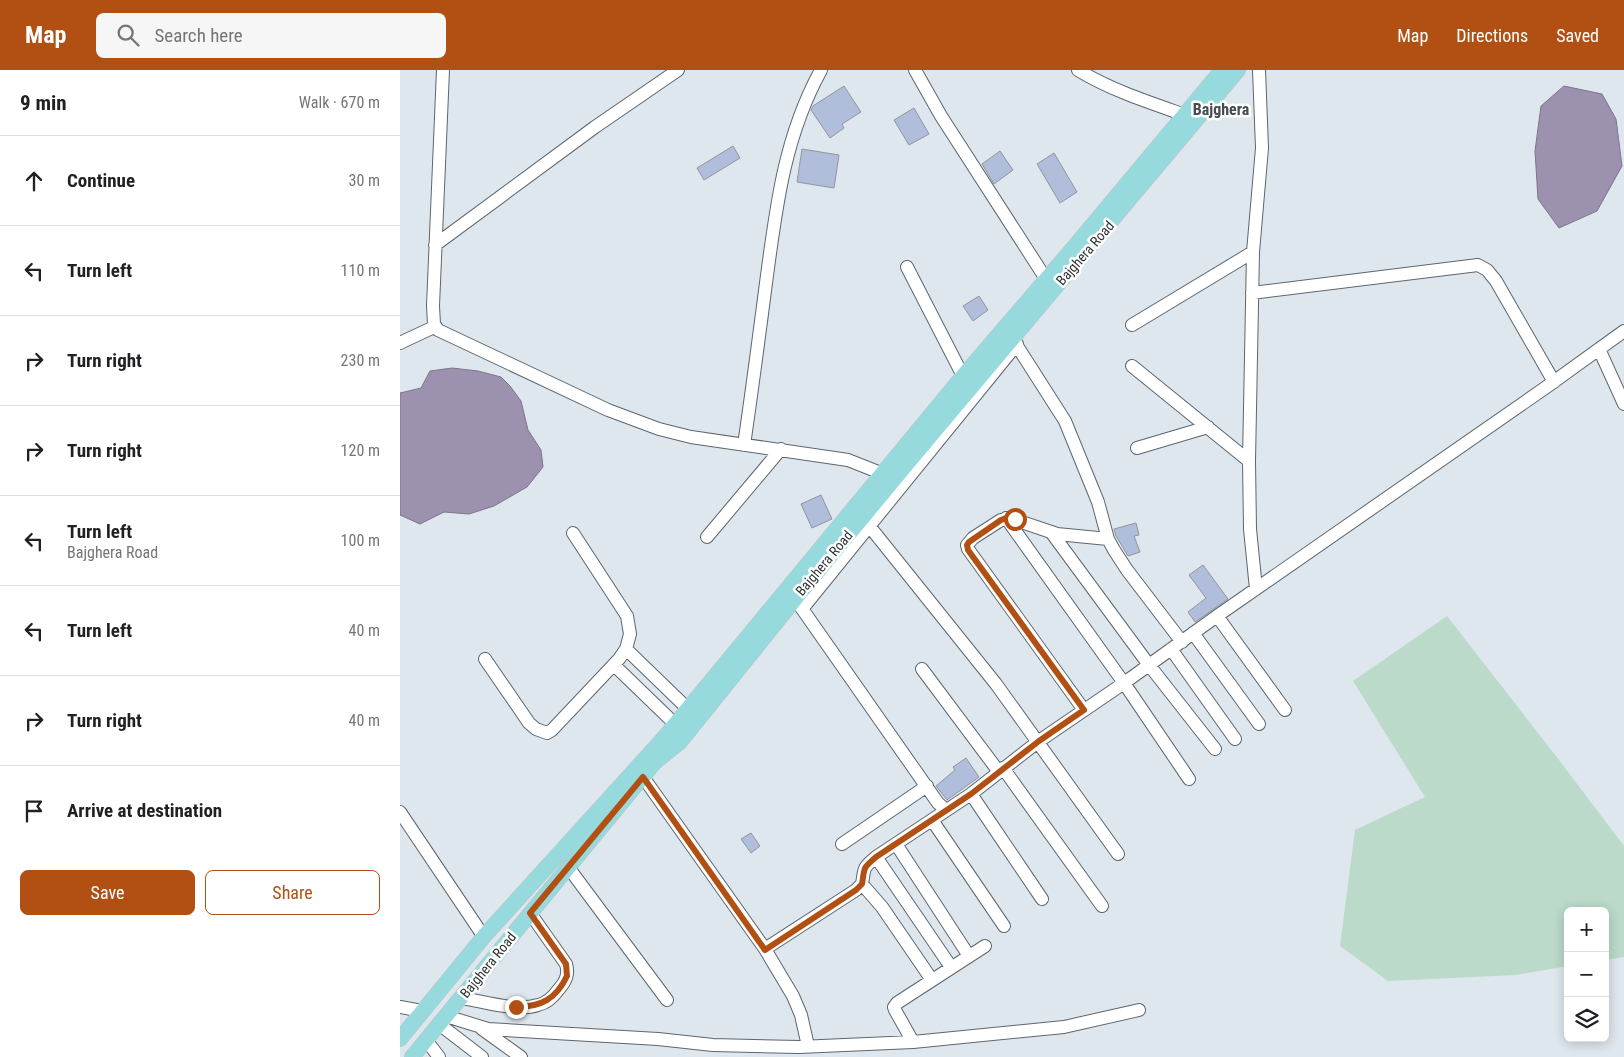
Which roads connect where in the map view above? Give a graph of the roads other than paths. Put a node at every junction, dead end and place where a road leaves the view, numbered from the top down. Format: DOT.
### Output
graph roads {
  1 [pos="443,70"];
  2 [pos="678,70"];
  3 [pos="821,70"];
  4 [pos="915,70"];
  5 [pos="1078,70"];
  6 [pos="1222,70"];
  7 [pos="1238,70"];
  8 [pos="1259,70"];
  9 [pos="1184,115"];
  10 [pos="435,246"];
  11 [pos="1252,252"];
  12 [pos="906,267"];
  13 [pos="1046,279"];
  14 [pos="1252,293"];
  15 [pos="1132,325"];
  16 [pos="434,327"];
  17 [pos="1624,330"];
  18 [pos="1015,341"];
  19 [pos="400,343"];
  20 [pos="1598,349"];
  21 [pos="1132,366"];
  22 [pos="963,376"];
  23 [pos="1554,382"];
  24 [pos="1624,404"];
  25 [pos="1208,426"];
  26 [pos="744,445"];
  27 [pos="1137,448"];
  28 [pos="781,450"];
  29 [pos="1249,461"];
  30 [pos="889,476"];
  31 [pos="1006,518"];
  32 [pos="866,522"];
  33 [pos="1051,532"];
  34 [pos="573,533"];
  35 [pos="707,537"];
  36 [pos="1108,539"];
  37 [pos="1256,590"];
  38 [pos="798,604"];
  39 [pos="1217,616"];
  40 [pos="1194,633"];
  41 [pos="1182,642"];
  42 [pos="626,649"];
  43 [pos="1171,649"];
  44 [pos="485,659"];
  45 [pos="614,665"];
  46 [pos="1149,665"];
  47 [pos="922,669"];
  48 [pos="1124,683"];
  49 [pos="688,709"];
  50 [pos="1084,710"];
  51 [pos="1285,710"];
  52 [pos="674,724"];
  53 [pos="1260,724"];
  54 [pos="1235,739"];
  55 [pos="1039,741"];
  56 [pos="1215,749"];
  57 [pos="1001,770"];
  58 [pos="643,777"];
  59 [pos="1189,779"];
  60 [pos="927,786"];
  61 [pos="971,794"];
  62 [pos="946,810"];
  63 [pos="400,812"];
  64 [pos="932,820"];
  65 [pos="842,844"];
  66 [pos="896,844"];
  67 [pos="1118,854"];
  68 [pos="876,857"];
  69 [pos="568,867"];
  70 [pos="862,884"];
  71 [pos="519,898"];
  72 [pos="1042,899"];
  73 [pos="1102,906"];
  74 [pos="530,913"];
  75 [pos="1004,926"];
  76 [pos="484,937"];
  77 [pos="985,946"];
  78 [pos="765,950"];
  79 [pos="969,956"];
  80 [pos="951,967"];
  81 [pos="932,980"];
  82 [pos="461,998"];
  83 [pos="667,1000"];
  84 [pos="400,1006"];
  85 [pos="1139,1010"];
  86 [pos="422,1011"];
  87 [pos="442,1021"];
  88 [pos="478,1026"];
  89 [pos="400,1039"];
  90 [pos="426,1040"];
  91 [pos="913,1042"];
  92 [pos="808,1046"];
  93 [pos="412,1057"];
  94 [pos="439,1057"];
  95 [pos="482,1057"];
  96 [pos="522,1057"];
  1 -- 10 [label="street"];
  2 -- 10 [label="street"];
  3 -- 26 [label="street"];
  4 -- 13 [label="street"];
  5 -- 9 [label="street"];
  6 -- 9 [label="main road, Bajghera Road"];
  7 -- 18 [label="main road, Bajghera Road"];
  8 -- 11 [label="street"];
  9 -- 13 [label="main road, Bajghera Road"];
  10 -- 16 [label="street"];
  11 -- 14 [label="street"];
  11 -- 15 [label="street"];
  12 -- 22 [label="street"];
  13 -- 22 [label="main road, Bajghera Road"];
  14 -- 23 [label="street"];
  14 -- 29 [label="street"];
  16 -- 19 [label="street"];
  16 -- 26 [label="street"];
  17 -- 20 [label="street"];
  18 -- 30 [label="main road, Bajghera Road"];
  18 -- 32 [label="street"];
  18 -- 36 [label="street"];
  20 -- 23 [label="street"];
  20 -- 24 [label="street"];
  21 -- 25 [label="street"];
  22 -- 30 [label="main road, Bajghera Road"];
  23 -- 37 [label="street"];
  25 -- 27 [label="street"];
  25 -- 29 [label="street"];
  26 -- 28 [label="street"];
  28 -- 30 [label="street"];
  28 -- 35 [label="street"];
  29 -- 37 [label="street"];
  30 -- 32 [label="main road, Bajghera Road"];
  30 -- 49 [label="main road, Bajghera Road"];
  31 -- 33 [label="street"];
  31 -- 48 [label="street"];
  31 -- 50 [label="street"];
  32 -- 38 [label="main road, Bajghera Road"];
  32 -- 55 [label="street"];
  33 -- 36 [label="street"];
  33 -- 46 [label="street"];
  34 -- 42 [label="street"];
  36 -- 41 [label="street"];
  37 -- 39 [label="street"];
  38 -- 58 [label="main road, Bajghera Road"];
  38 -- 60 [label="street"];
  39 -- 40 [label="street"];
  39 -- 51 [label="street"];
  40 -- 41 [label="street"];
  40 -- 53 [label="street"];
  41 -- 43 [label="street"];
  42 -- 45 [label="street"];
  42 -- 49 [label="street"];
  43 -- 46 [label="street"];
  43 -- 54 [label="street"];
  44 -- 45 [label="street"];
  45 -- 52 [label="street"];
  46 -- 48 [label="street"];
  46 -- 56 [label="street"];
  47 -- 57 [label="street"];
  48 -- 50 [label="street"];
  48 -- 59 [label="street"];
  49 -- 52 [label="main road, Bajghera Road"];
  50 -- 55 [label="street"];
  52 -- 71 [label="main road, Bajghera Road"];
  55 -- 57 [label="street"];
  55 -- 67 [label="street"];
  57 -- 61 [label="street"];
  57 -- 73 [label="street"];
  58 -- 69 [label="main road, Bajghera Road"];
  58 -- 78 [label="street"];
  60 -- 62 [label="street"];
  60 -- 65 [label="street"];
  61 -- 62 [label="street"];
  61 -- 72 [label="street"];
  62 -- 64 [label="street"];
  63 -- 76 [label="street"];
  64 -- 66 [label="street"];
  64 -- 75 [label="street"];
  66 -- 68 [label="street"];
  66 -- 79 [label="street"];
  68 -- 70 [label="street"];
  68 -- 80 [label="street"];
  69 -- 74 [label="main road, Bajghera Road"];
  69 -- 83 [label="street"];
  70 -- 78 [label="street"];
  70 -- 81 [label="street"];
  71 -- 74 [label="main road"];
  71 -- 76 [label="main road, Bajghera Road"];
  74 -- 82 [label="main road, Bajghera Road"];
  74 -- 82 [label="street"];
  76 -- 86 [label="main road, Bajghera Road"];
  77 -- 79 [label="street"];
  78 -- 92 [label="street"];
  79 -- 80 [label="street"];
  80 -- 81 [label="street"];
  81 -- 91 [label="street"];
  82 -- 87 [label="main road, Bajghera Road"];
  84 -- 86 [label="street"];
  85 -- 91 [label="street"];
  86 -- 89 [label="main road, Bajghera Road"];
  87 -- 88 [label="street"];
  87 -- 90 [label="main road, Bajghera Road"];
  87 -- 95 [label="street"];
  88 -- 92 [label="street"];
  88 -- 96 [label="street"];
  90 -- 93 [label="main road, Bajghera Road"];
  90 -- 94 [label="street"];
  91 -- 92 [label="street"];
}
